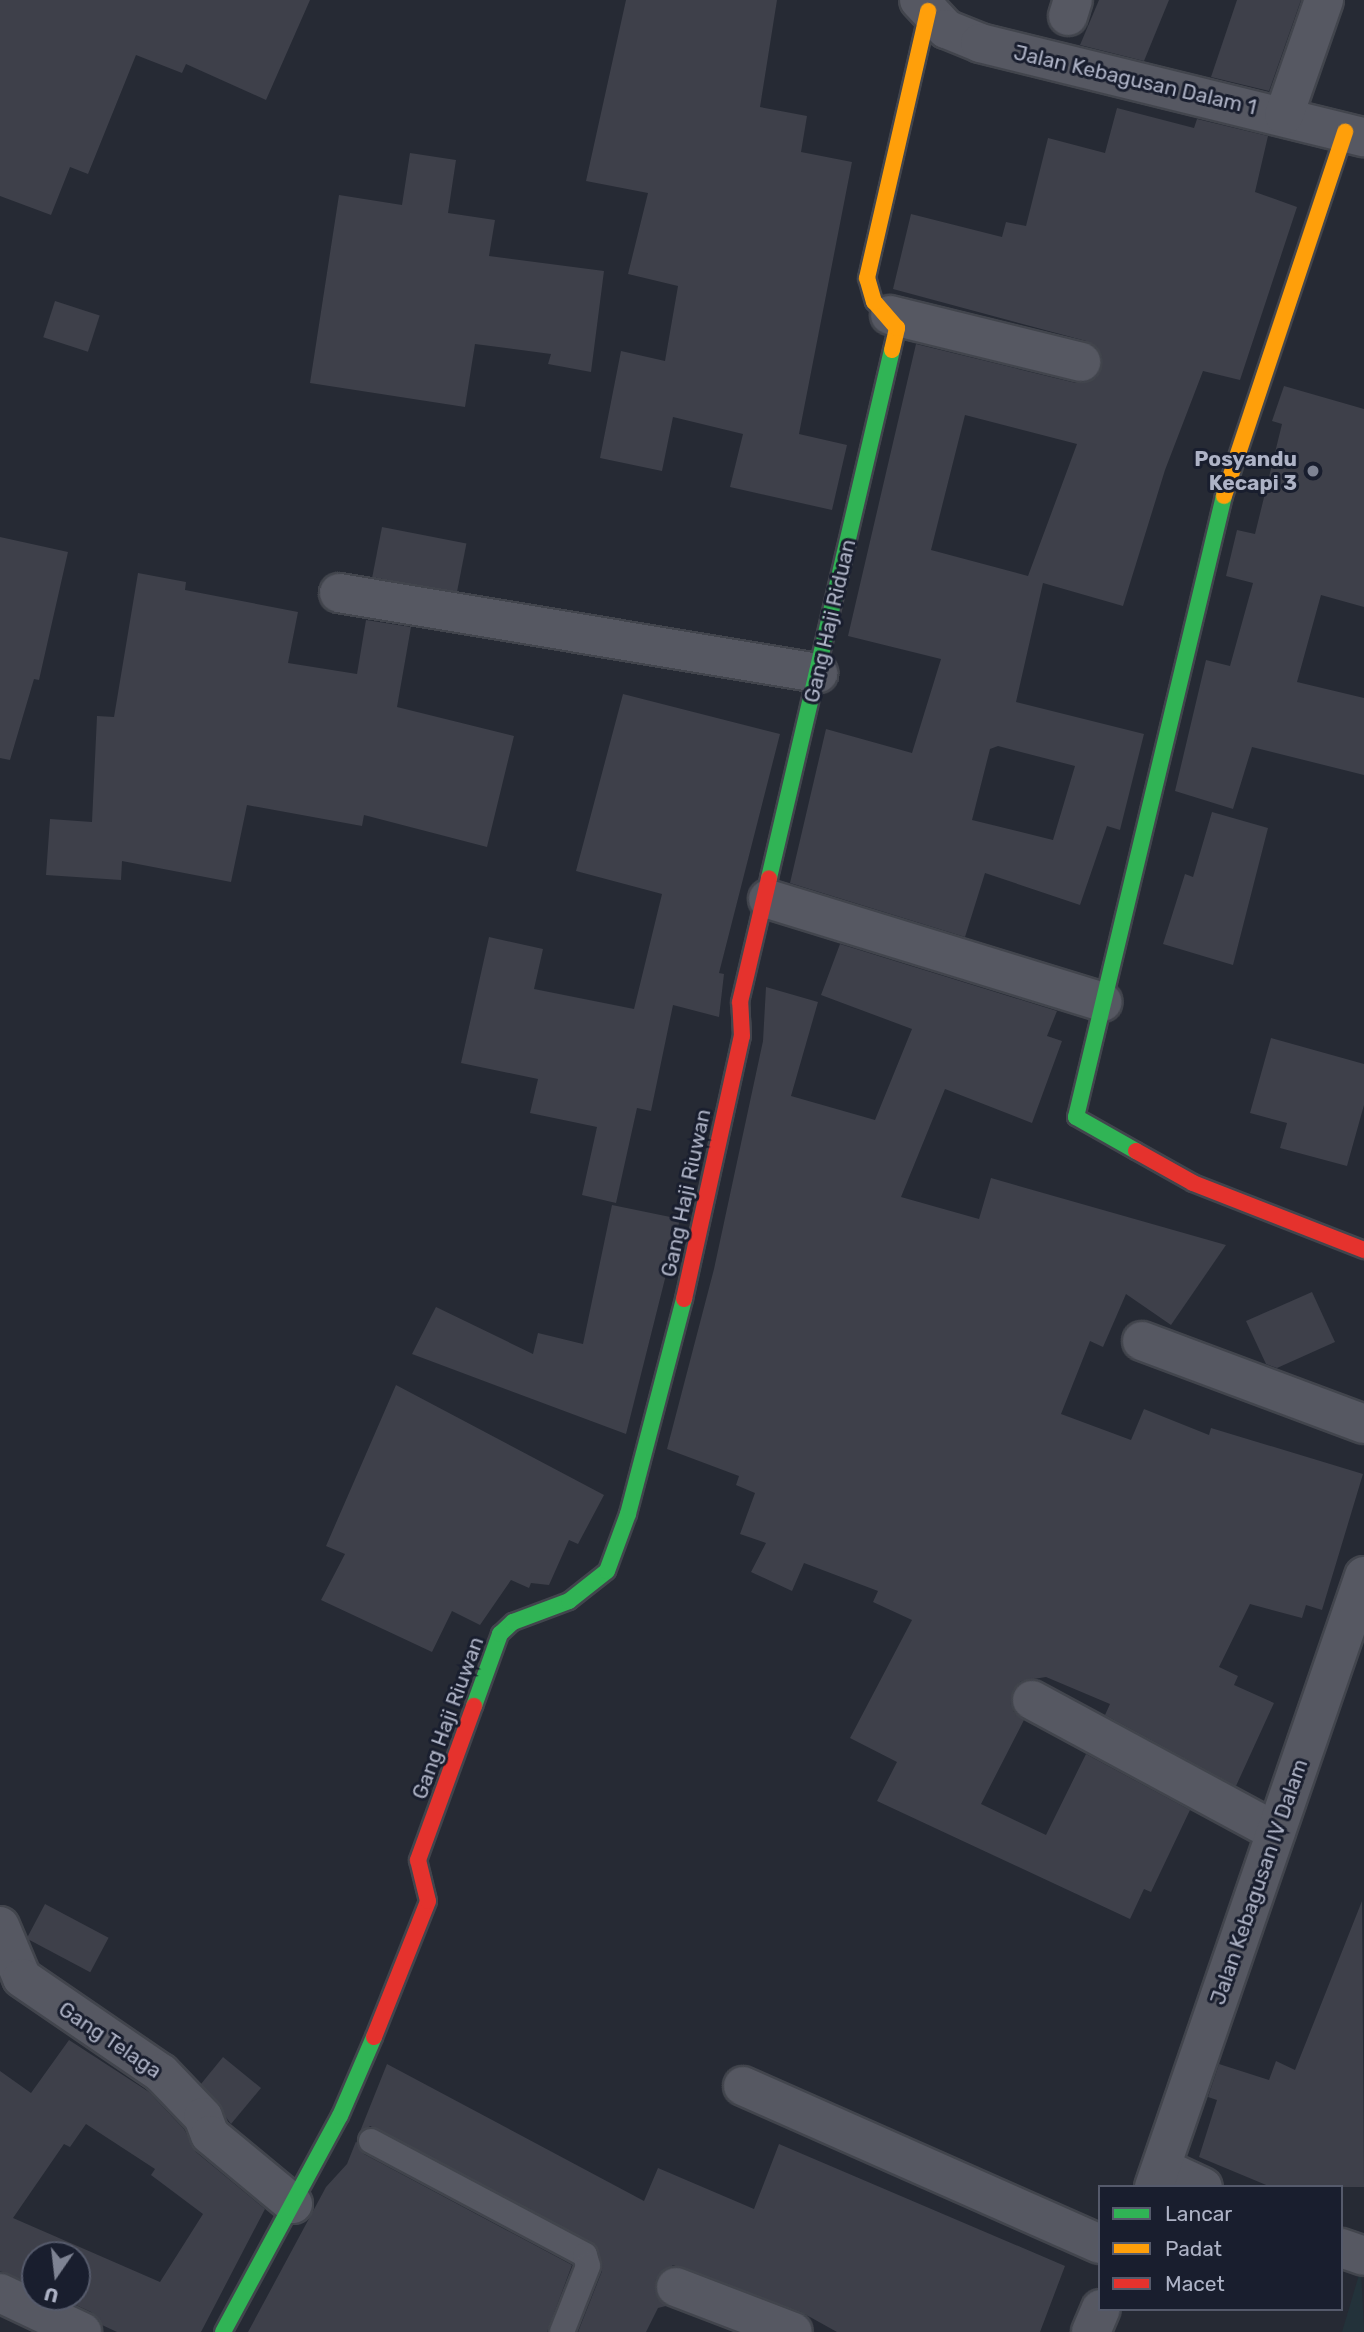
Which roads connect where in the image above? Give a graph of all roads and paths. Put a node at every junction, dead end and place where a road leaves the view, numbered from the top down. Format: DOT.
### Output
graph roads {
  1 [pos="1324,0"];
  2 [pos="923,6"];
  3 [pos="1284,115"];
  4 [pos="1355,135"];
  5 [pos="890,315"];
  6 [pos="1081,362"];
  7 [pos="339,593"];
  8 [pos="818,673"];
  9 [pos="768,899"];
  10 [pos="1102,1002"];
  11 [pos="1364,1250"];
  12 [pos="1142,1341"];
  13 [pos="1364,1424"];
  14 [pos="1364,1576"];
  15 [pos="1031,1700"];
  16 [pos="1276,1832"];
  17 [pos="4,1950"];
  18 [pos="743,2085"];
  19 [pos="371,2141"];
  20 [pos="1158,2178"];
  21 [pos="1193,2185"];
  22 [pos="293,2204"];
  23 [pos="1098,2243"];
  24 [pos="1343,2249"];
  25 [pos="1364,2256"];
  26 [pos="676,2287"];
  27 [pos="0,2293"];
  28 [pos="1100,2311"];
  29 [pos="82,2332"];
  30 [pos="223,2332"];
  31 [pos="562,2332"];
  32 [pos="793,2332"];
  33 [pos="1091,2332"];
  1 -- 3 [label="street"];
  2 -- 3 [label="street, Jalan Kebagusan Dalam 1"];
  2 -- 5 [label="street"];
  3 -- 4 [label="street, Jalan Kebagusan Dalam 1"];
  4 -- 10 [label="street"];
  5 -- 6 [label="street"];
  5 -- 8 [label="street, Gang Haji Riduan"];
  7 -- 8 [label="street"];
  8 -- 9 [label="street, Gang Haji Riduan"];
  9 -- 10 [label="street"];
  9 -- 22 [label="street, Gang Haji Riuwan"];
  10 -- 11 [label="street"];
  12 -- 13 [label="street"];
  14 -- 16 [label="street, Jalan Kebagusan IV Dalam"];
  15 -- 16 [label="street"];
  16 -- 20 [label="street, Jalan Kebagusan IV Dalam"];
  17 -- 22 [label="street, Gang Telaga"];
  18 -- 23 [label="street"];
  19 -- 31 [label="lane"];
  20 -- 21 [label="street"];
  22 -- 30 [label="street, Gang Haji Riuwan"];
  24 -- 25 [label="street"];
  26 -- 32 [label="street"];
  27 -- 29 [label="street"];
  28 -- 33 [label="street"];
}
